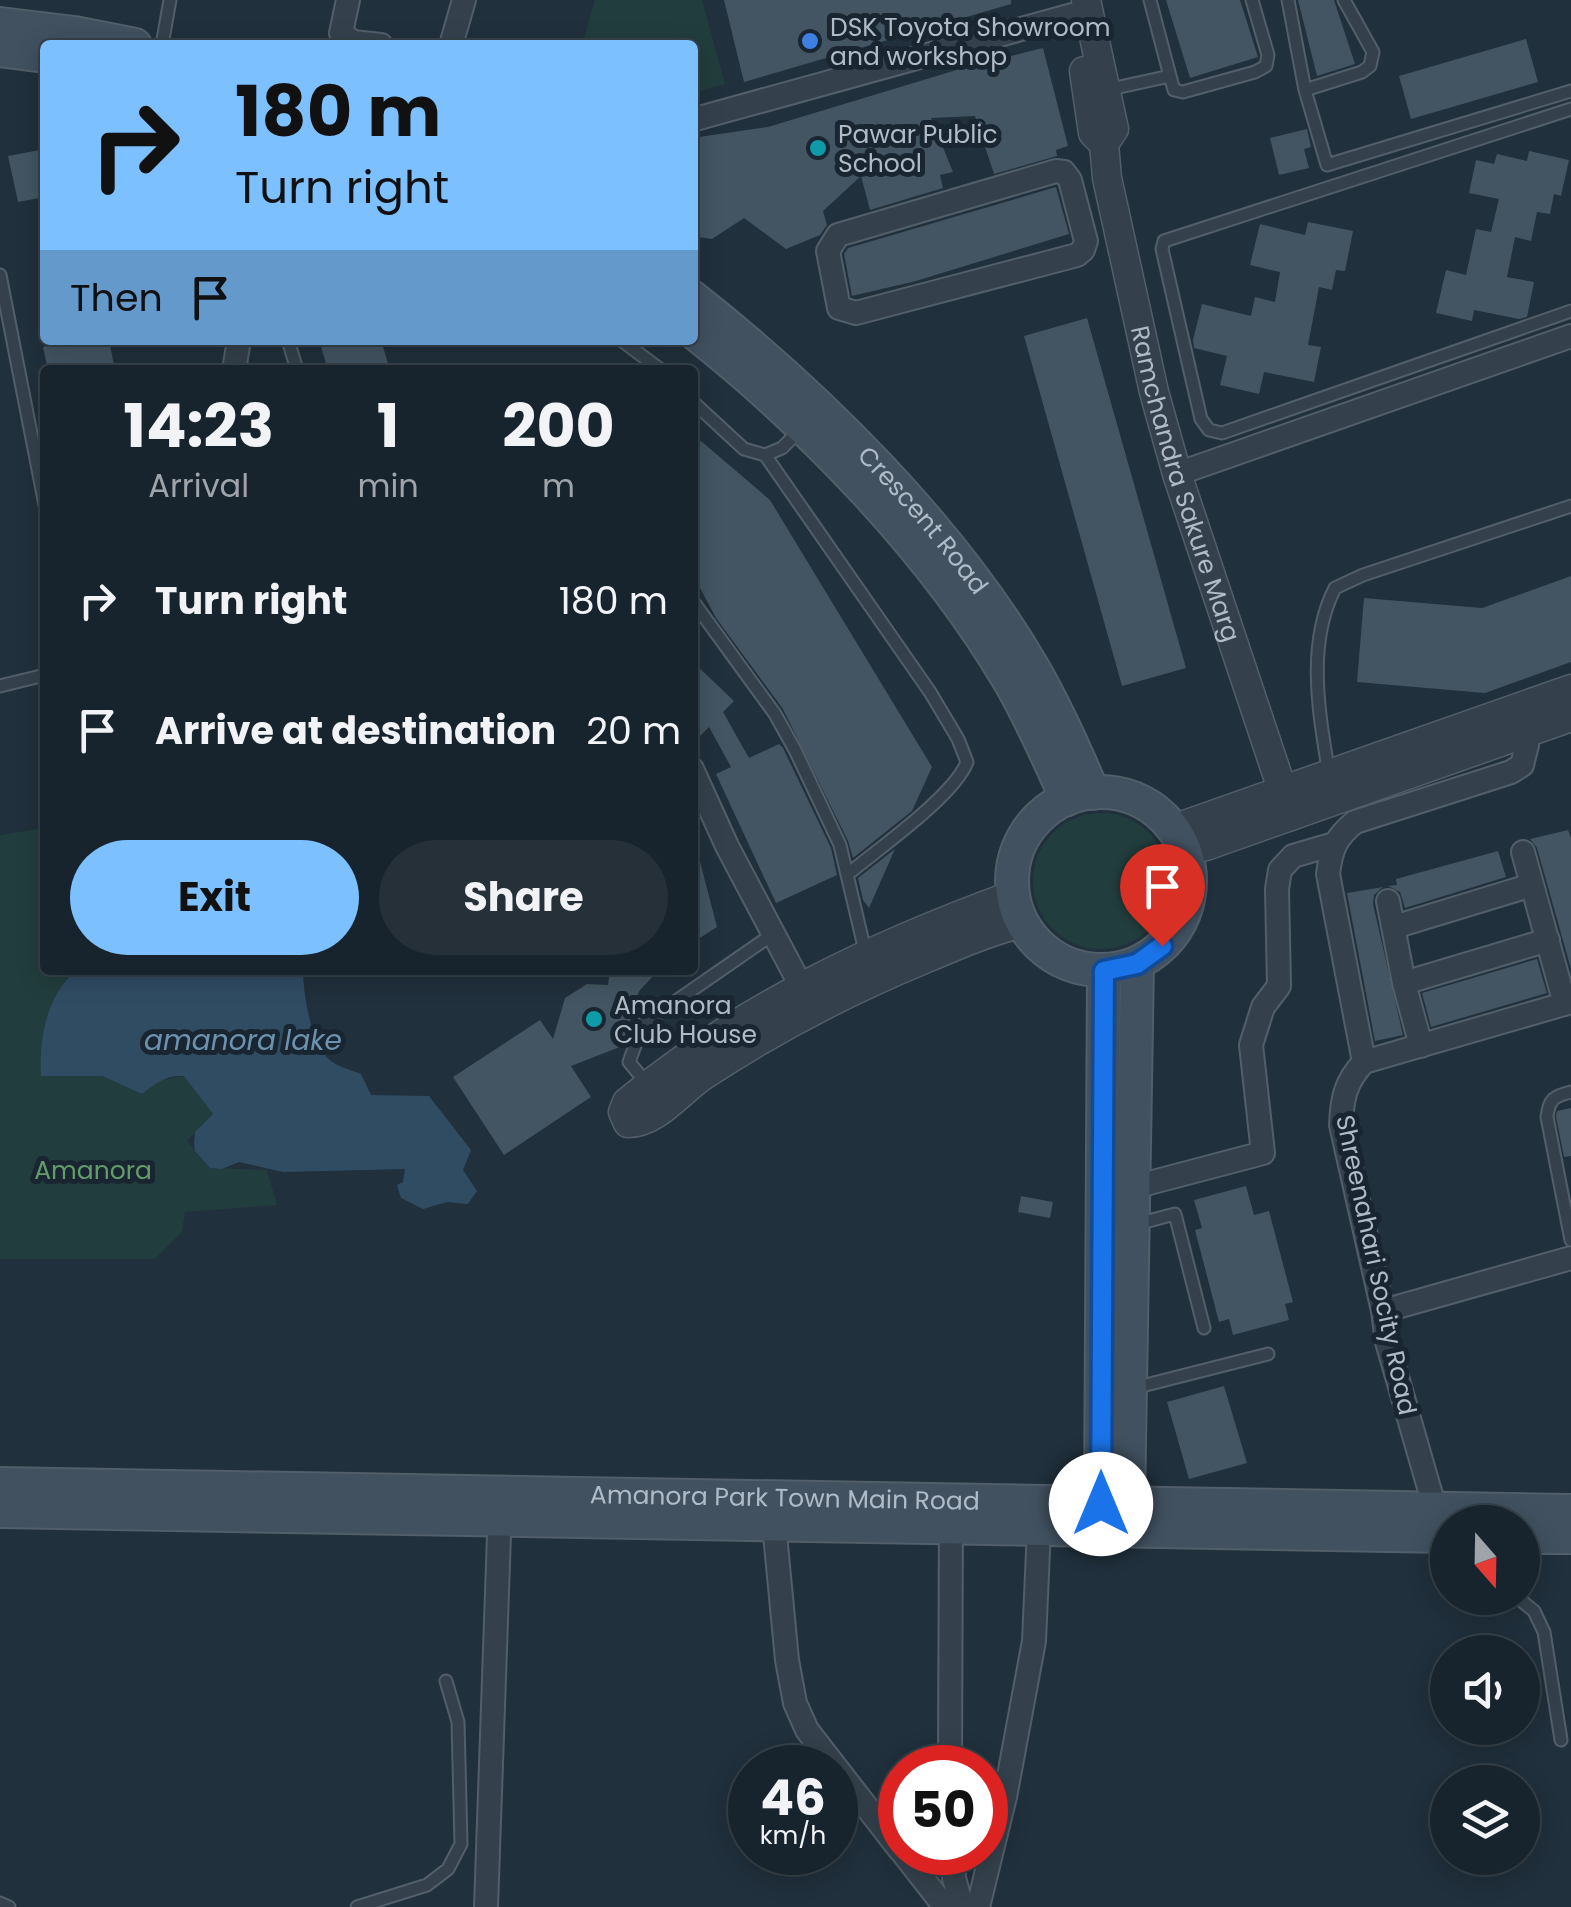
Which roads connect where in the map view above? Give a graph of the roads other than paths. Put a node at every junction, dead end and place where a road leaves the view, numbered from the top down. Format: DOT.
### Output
graph roads {
  1 [pos="170,0"];
  2 [pos="348,0"];
  3 [pos="464,0"];
  4 [pos="1150,0"];
  5 [pos="1252,0"];
  6 [pos="1288,0"];
  7 [pos="1344,0"];
  8 [pos="1076,5"];
  9 [pos="0,24"];
  10 [pos="111,40"];
  11 [pos="163,40"];
  12 [pos="350,40"];
  13 [pos="452,40"];
  14 [pos="0,50"];
  15 [pos="40,55"];
  16 [pos="1170,76"];
  17 [pos="1106,90"];
  18 [pos="1305,90"];
  19 [pos="1571,91"];
  20 [pos="1571,110"];
  21 [pos="698,118"];
  22 [pos="1104,144"];
  23 [pos="1112,207"];
  24 [pos="1079,215"];
  25 [pos="0,275"];
  26 [pos="698,302"];
  27 [pos="1571,310"];
  28 [pos="698,336"];
  29 [pos="1571,336"];
  30 [pos="628,345"];
  31 [pos="654,365"];
  32 [pos="698,406"];
  33 [pos="802,428"];
  34 [pos="765,455"];
  35 [pos="1177,474"];
  36 [pos="40,479"];
  37 [pos="1571,506"];
  38 [pos="698,608"];
  39 [pos="40,676"];
  40 [pos="0,686"];
  41 [pos="1571,689"];
  42 [pos="1571,716"];
  43 [pos="1519,721"];
  44 [pos="1330,774"];
  45 [pos="1406,776"];
  46 [pos="698,783"];
  47 [pos="1080,796"];
  48 [pos="1286,804"];
  49 [pos="1179,840"];
  50 [pos="1334,844"];
  51 [pos="1523,852"];
  52 [pos="848,874"];
  53 [pos="1532,885"];
  54 [pos="1388,901"];
  55 [pos="1017,909"];
  56 [pos="1394,928"];
  57 [pos="774,934"];
  58 [pos="1548,940"];
  59 [pos="866,955"];
  60 [pos="1137,964"];
  61 [pos="1104,971"];
  62 [pos="1404,982"];
  63 [pos="801,986"];
  64 [pos="1568,1003"];
  65 [pos="1420,1046"];
  66 [pos="1364,1062"];
  67 [pos="648,1085"];
  68 [pos="1571,1092"];
  69 [pos="1134,1187"];
  70 [pos="1567,1195"];
  71 [pos="1133,1226"];
  72 [pos="1571,1240"];
  73 [pos="1571,1258"];
  74 [pos="1383,1310"];
  75 [pos="1204,1328"];
  76 [pos="1268,1354"];
  77 [pos="1130,1389"];
  78 [pos="0,1484"];
  79 [pos="1115,1504"];
  80 [pos="1437,1505"];
  81 [pos="500,1506"];
  82 [pos="1571,1510"];
  83 [pos="0,1511"];
  84 [pos="951,1514"];
  85 [pos="1540,1515"];
  86 [pos="774,1524"];
  87 [pos="1430,1528"];
  88 [pos="1039,1529"];
  89 [pos="1430,1529"];
  90 [pos="1540,1537"];
  91 [pos="1571,1538"];
  92 [pos="1536,1615"];
  93 [pos="446,1680"];
  94 [pos="1562,1740"];
  95 [pos="950,1745"];
  96 [pos="878,1821"];
  97 [pos="920,1875"];
  98 [pos="954,1875"];
  99 [pos="0,1904"];
  100 [pos="9,1907"];
  101 [pos="357,1907"];
  102 [pos="486,1907"];
  103 [pos="945,1907"];
  104 [pos="962,1907"];
  105 [pos="978,1907"];
  1 -- 11 [label="lane"];
  2 -- 12 [label="street"];
  3 -- 13 [label="street"];
  4 -- 16 [label="lane"];
  5 -- 16 [label="lane"];
  6 -- 18 [label="lane"];
  7 -- 18 [label="lane"];
  8 -- 17 [label="street, Ramchandra Sakure Marg"];
  8 -- 21 [label="street"];
  8 -- 22 [label="street, Ramchandra Sakure Marg"];
  9 -- 10 [label="main road"];
  14 -- 15 [label="main road"];
  16 -- 17 [label="lane"];
  17 -- 22 [label="street, Ramchandra Sakure Marg"];
  18 -- 19 [label="lane"];
  20 -- 27 [label="lane"];
  22 -- 23 [label="street, Ramchandra Sakure Marg"];
  23 -- 24 [label="street"];
  23 -- 35 [label="street, Ramchandra Sakure Marg"];
  24 -- 24 [label="street"];
  25 -- 36 [label="lane"];
  26 -- 47 [label="main road, Crescent Road"];
  28 -- 33 [label="main road, Crescent Road"];
  29 -- 35 [label="street"];
  30 -- 31 [label="lane"];
  32 -- 34 [label="lane"];
  33 -- 34 [label="lane"];
  33 -- 47 [label="main road, Crescent Road"];
  34 -- 52 [label="lane"];
  35 -- 48 [label="street, Ramchandra Sakure Marg"];
  37 -- 44 [label="lane"];
  38 -- 52 [label="lane"];
  39 -- 40 [label="lane"];
  41 -- 43 [label="street"];
  42 -- 43 [label="street"];
  43 -- 45 [label="street"];
  44 -- 45 [label="street"];
  44 -- 48 [label="street"];
  45 -- 48 [label="street"];
  45 -- 50 [label="street"];
  46 -- 57 [label="street"];
  47 -- 49 [label="main road"];
  47 -- 55 [label="main road"];
  48 -- 49 [label="street"];
  49 -- 60 [label="main road"];
  50 -- 66 [label="street"];
  50 -- 69 [label="street"];
  51 -- 53 [label="street"];
  52 -- 59 [label="lane"];
  53 -- 56 [label="street"];
  53 -- 58 [label="street"];
  54 -- 56 [label="street"];
  55 -- 59 [label="street"];
  55 -- 61 [label="main road"];
  55 -- 67 [label="street"];
  56 -- 62 [label="street"];
  57 -- 63 [label="street"];
  57 -- 67 [label="lane"];
  58 -- 62 [label="street"];
  58 -- 64 [label="street"];
  59 -- 63 [label="street"];
  60 -- 61 [label="main road"];
  60 -- 69 [label="main road"];
  61 -- 79 [label="main road"];
  62 -- 65 [label="street"];
  63 -- 67 [label="street"];
  64 -- 65 [label="street"];
  65 -- 66 [label="street"];
  66 -- 74 [label="street, Shreenahari Socity Road"];
  68 -- 70 [label="lane"];
  69 -- 71 [label="main road"];
  70 -- 72 [label="lane"];
  71 -- 75 [label="lane"];
  71 -- 77 [label="main road"];
  73 -- 74 [label="street"];
  74 -- 80 [label="street, Shreenahari Socity Road"];
  76 -- 77 [label="lane"];
  77 -- 79 [label="main road"];
  78 -- 81 [label="main road, Amanora Park Town Main Road"];
  79 -- 84 [label="main road, Amanora Park Town Main Road"];
  79 -- 87 [label="main road, Amanora Park Town Main Road"];
  81 -- 83 [label="main road, Amanora Park Town Main Road"];
  81 -- 84 [label="main road, Amanora Park Town Main Road"];
  81 -- 86 [label="main road, Amanora Park Town Main Road"];
  81 -- 102 [label="street"];
  82 -- 85 [label="main road, Amanora Park Town Main Road"];
  84 -- 86 [label="main road, Amanora Park Town Main Road"];
  84 -- 88 [label="main road, Amanora Park Town Main Road"];
  84 -- 95 [label="street"];
  86 -- 96 [label="street"];
  88 -- 89 [label="main road, Amanora Park Town Main Road"];
  88 -- 105 [label="street"];
  90 -- 91 [label="main road"];
  92 -- 94 [label="lane"];
  93 -- 101 [label="lane"];
  97 -- 103 [label="street"];
  98 -- 104 [label="street"];
  99 -- 100 [label="lane"];
}
